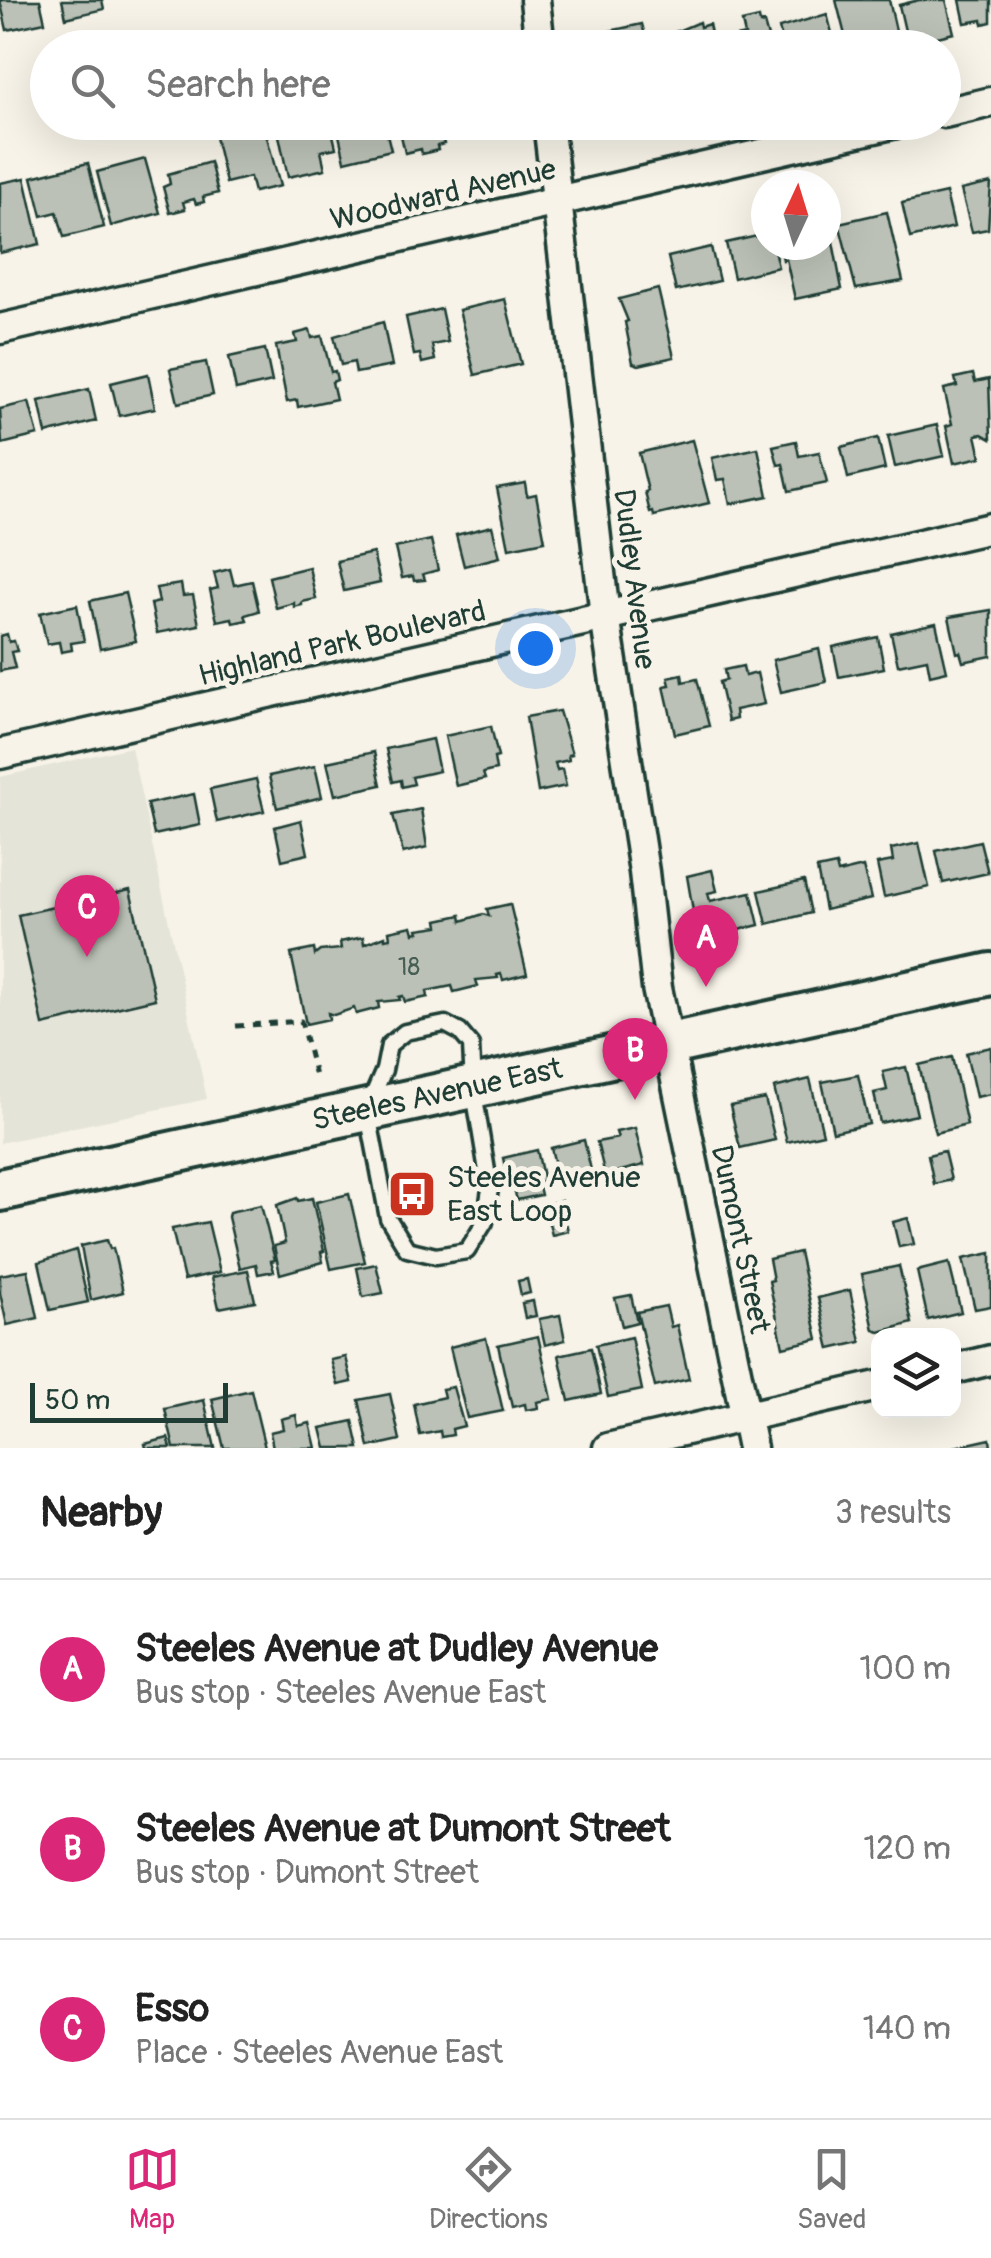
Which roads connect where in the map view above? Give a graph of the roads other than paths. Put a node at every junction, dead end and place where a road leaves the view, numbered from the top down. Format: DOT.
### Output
graph roads {
  1 [pos="535,0"];
  2 [pos="538,30"];
  3 [pos="991,102"];
  4 [pos="961,109"];
  5 [pos="550,140"];
  6 [pos="822,140"];
  7 [pos="556,201"];
  8 [pos="0,329"];
  9 [pos="991,528"];
  10 [pos="605,616"];
  11 [pos="0,754"];
  12 [pos="991,974"];
  13 [pos="668,1043"];
  14 [pos="473,1086"];
  15 [pos="367,1110"];
  16 [pos="0,1190"];
  17 [pos="991,1360"];
  18 [pos="961,1367"];
  19 [pos="871,1388"];
  20 [pos="744,1416"];
  21 [pos="608,1448"];
  22 [pos="752,1448"];
  1 -- 2 [label="street"];
  3 -- 4 [label="street"];
  5 -- 7 [label="street, Dudley Avenue"];
  6 -- 7 [label="street, Woodward Avenue"];
  7 -- 8 [label="street, Woodward Avenue"];
  7 -- 10 [label="street, Dudley Avenue"];
  9 -- 10 [label="street, Highland Park Boulevard"];
  10 -- 11 [label="street, Highland Park Boulevard"];
  10 -- 13 [label="street, Dudley Avenue"];
  12 -- 13 [label="main road, Steeles Avenue East"];
  13 -- 14 [label="main road, Steeles Avenue East"];
  13 -- 20 [label="street, Dumont Street"];
  14 -- 15 [label="main road, Steeles Avenue East"];
  14 -- 15 [label="lane"];
  14 -- 15 [label="lane"];
  15 -- 16 [label="main road, Steeles Avenue East"];
  17 -- 18 [label="street"];
  19 -- 20 [label="street"];
  20 -- 21 [label="street"];
  20 -- 22 [label="street, Dumont Street"];
}
